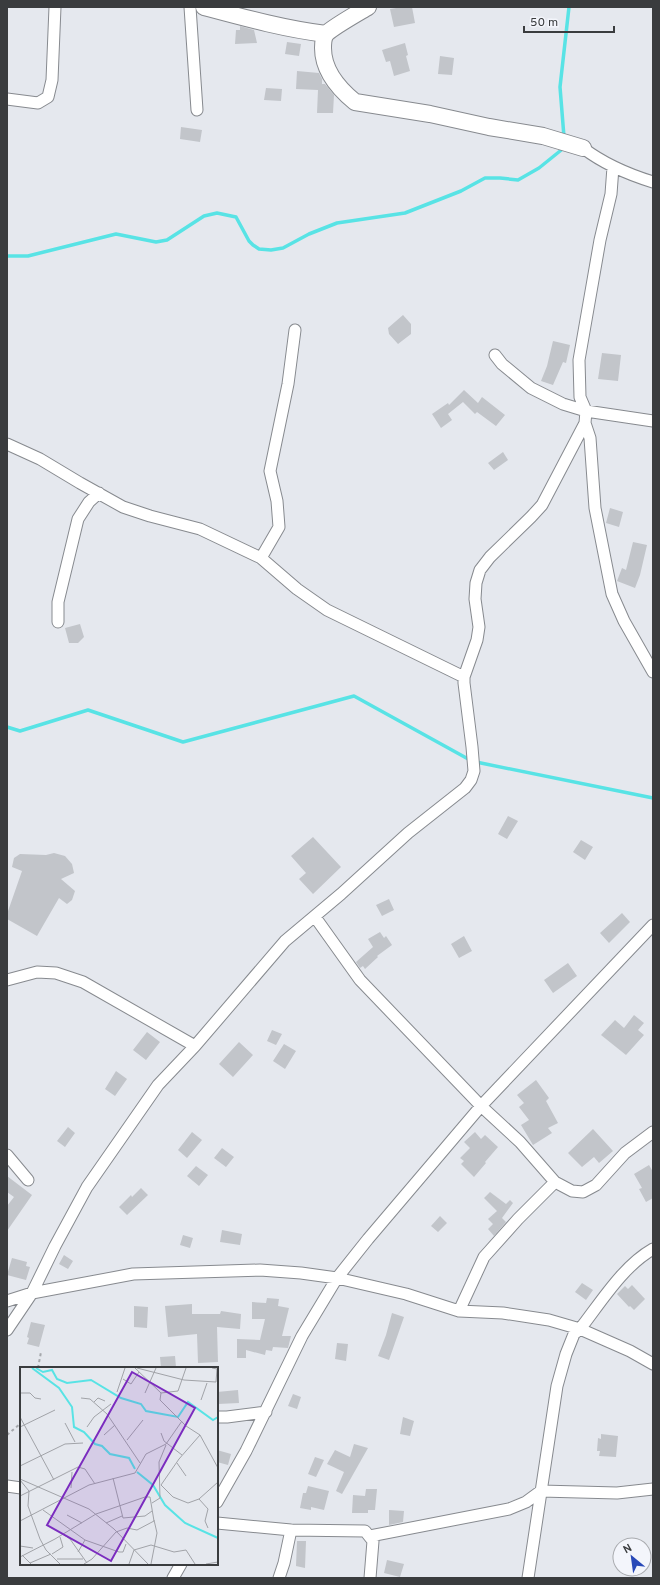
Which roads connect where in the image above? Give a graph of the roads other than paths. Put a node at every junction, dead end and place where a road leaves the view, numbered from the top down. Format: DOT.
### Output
graph roads {
  1 [pos="55,7"];
  2 [pos="190,7"];
  3 [pos="204,7"];
  4 [pos="368,7"];
  5 [pos="326,34"];
  6 [pos="7,99"];
  7 [pos="197,110"];
  8 [pos="583,148"];
  9 [pos="613,167"];
  10 [pos="653,182"];
  11 [pos="294,330"];
  12 [pos="495,355"];
  13 [pos="586,417"];
  14 [pos="653,421"];
  15 [pos="7,444"];
  16 [pos="99,493"];
  17 [pos="261,558"];
  18 [pos="58,622"];
  19 [pos="653,672"];
  20 [pos="464,677"];
  21 [pos="315,917"];
  22 [pos="653,925"];
  23 [pos="7,980"];
  24 [pos="195,1046"];
  25 [pos="481,1106"];
  26 [pos="653,1132"];
  27 [pos="7,1155"];
  28 [pos="28,1180"];
  29 [pos="555,1182"];
  30 [pos="653,1249"];
  31 [pos="337,1278"];
  32 [pos="32,1293"];
  33 [pos="7,1301"];
  34 [pos="459,1311"];
  35 [pos="580,1329"];
  36 [pos="7,1330"];
  37 [pos="653,1364"];
  38 [pos="266,1412"];
  39 [pos="218,1417"];
  40 [pos="7,1486"];
  41 [pos="20,1488"];
  42 [pos="653,1489"];
  43 [pos="541,1492"];
  44 [pos="218,1500"];
  45 [pos="218,1523"];
  46 [pos="291,1530"];
  47 [pos="370,1536"];
  48 [pos="180,1565"];
  49 [pos="173,1578"];
  50 [pos="279,1578"];
  51 [pos="370,1578"];
  52 [pos="528,1578"];
  1 -- 6 [label="street"];
  2 -- 7 [label="street"];
  3 -- 5 [label="street"];
  4 -- 5 [label="street"];
  5 -- 8 [label="street"];
  8 -- 9 [label="street"];
  9 -- 10 [label="street"];
  9 -- 13 [label="street"];
  11 -- 17 [label="street"];
  12 -- 13 [label="street"];
  13 -- 14 [label="street"];
  13 -- 19 [label="street"];
  13 -- 20 [label="street"];
  15 -- 16 [label="street"];
  16 -- 17 [label="street"];
  16 -- 18 [label="street"];
  17 -- 20 [label="street"];
  20 -- 21 [label="street"];
  21 -- 24 [label="street"];
  21 -- 25 [label="street"];
  22 -- 25 [label="street"];
  23 -- 24 [label="street"];
  24 -- 32 [label="street"];
  25 -- 29 [label="street"];
  25 -- 31 [label="street"];
  26 -- 29 [label="street"];
  27 -- 28 [label="street"];
  29 -- 34 [label="street"];
  30 -- 35 [label="street"];
  31 -- 32 [label="street"];
  31 -- 34 [label="street"];
  31 -- 38 [label="street"];
  32 -- 33 [label="street"];
  32 -- 36 [label="street"];
  34 -- 35 [label="street"];
  35 -- 37 [label="street"];
  35 -- 43 [label="street"];
  38 -- 39 [label="street"];
  38 -- 44 [label="street"];
  40 -- 41 [label="street"];
  42 -- 43 [label="street"];
  43 -- 47 [label="street"];
  43 -- 52 [label="street"];
  45 -- 46 [label="street"];
  46 -- 47 [label="street"];
  46 -- 50 [label="street"];
  47 -- 51 [label="street"];
  48 -- 49 [label="street"];
}
